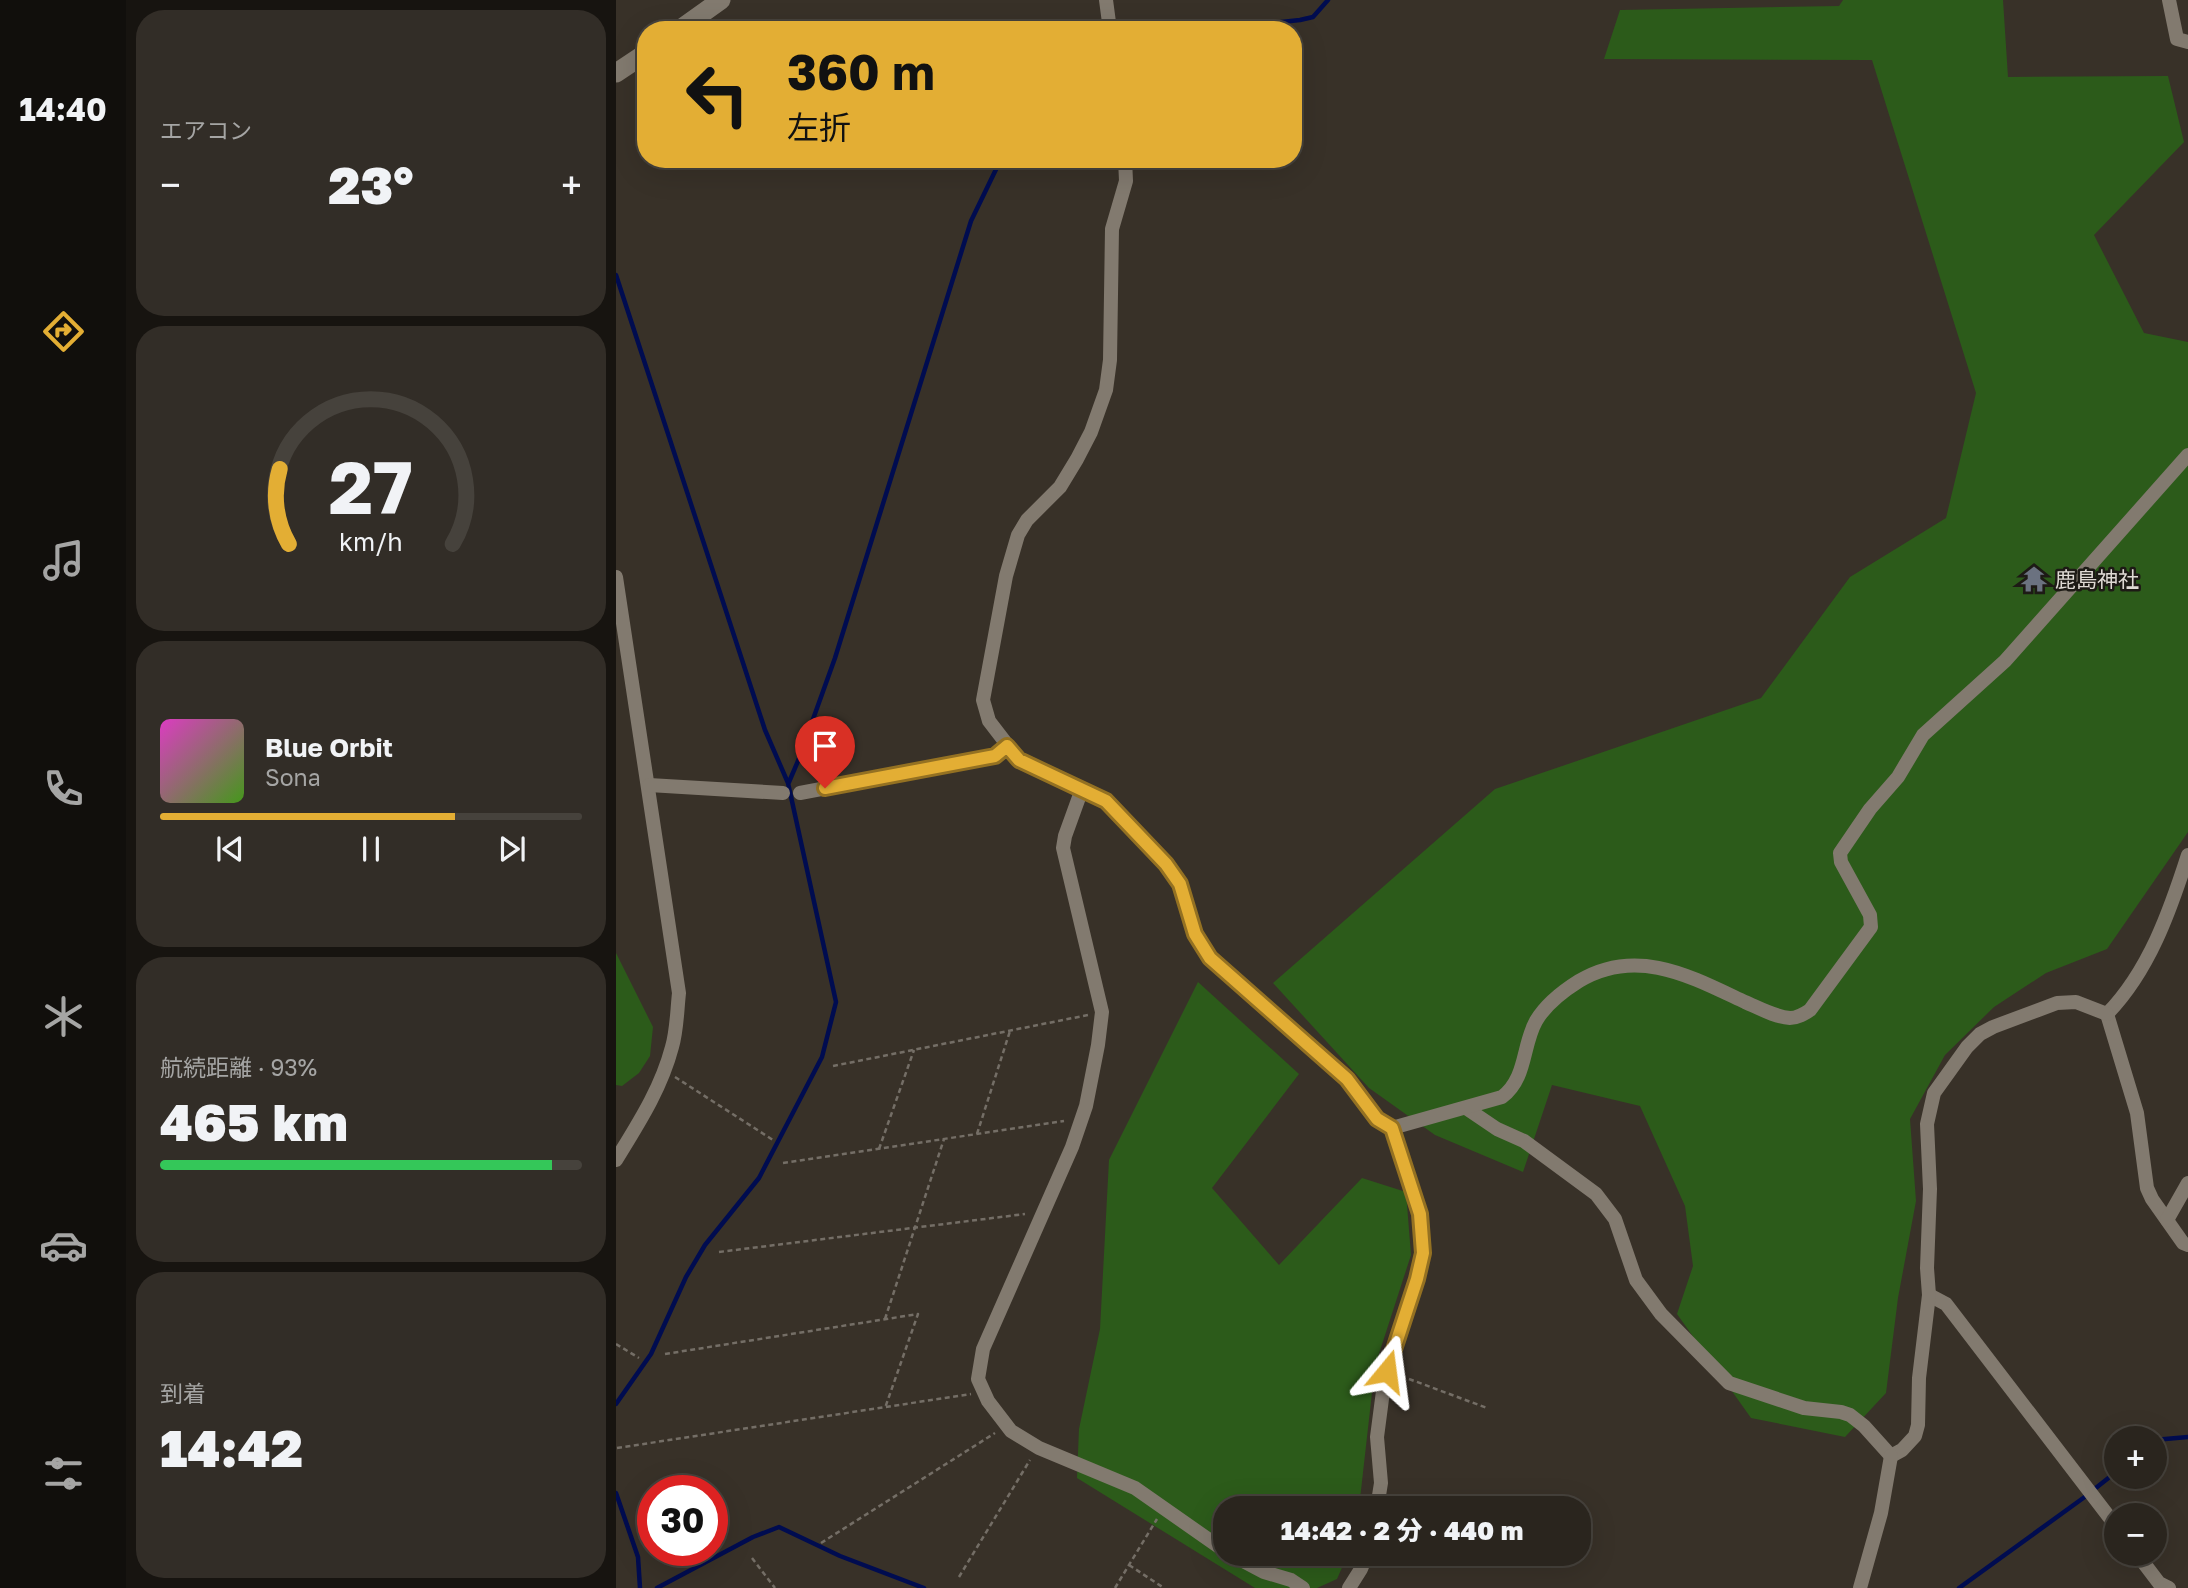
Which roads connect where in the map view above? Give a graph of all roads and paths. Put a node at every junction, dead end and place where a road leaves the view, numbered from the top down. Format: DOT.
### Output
graph roads {
  1 [pos="720,0"];
  2 [pos="1106,0"];
  3 [pos="2169,0"];
  4 [pos="691,21"];
  5 [pos="1109,21"];
  6 [pos="2188,42"];
  7 [pos="637,59"];
  8 [pos="616,74"];
  9 [pos="1125,168"];
  10 [pos="2188,456"];
  11 [pos="616,577"];
  12 [pos="1007,746"];
  13 [pos="649,785"];
  14 [pos="1082,789"];
  15 [pos="783,793"];
  16 [pos="800,793"];
  17 [pos="2188,855"];
  18 [pos="1102,1012"];
  19 [pos="2107,1014"];
  20 [pos="1010,1031"];
  21 [pos="914,1050"];
  22 [pos="833,1066"];
  23 [pos="664,1070"];
  24 [pos="1466,1108"];
  25 [pos="1082,1119"];
  26 [pos="1392,1128"];
  27 [pos="977,1134"];
  28 [pos="944,1139"];
  29 [pos="773,1140"];
  30 [pos="879,1149"];
  31 [pos="616,1160"];
  32 [pos="783,1163"];
  33 [pos="2188,1183"];
  34 [pos="1042,1212"];
  35 [pos="2167,1220"];
  36 [pos="915,1228"];
  37 [pos="2188,1245"];
  38 [pos="719,1252"];
  39 [pos="1928,1295"];
  40 [pos="885,1319"];
  41 [pos="616,1344"];
  42 [pos="665,1354"];
  43 [pos="639,1358"];
  44 [pos="1387,1371"];
  45 [pos="984,1392"];
  46 [pos="885,1408"];
  47 [pos="1487,1408"];
  48 [pos="1000,1430"];
  49 [pos="617,1448"];
  50 [pos="1023,1452"];
  51 [pos="1891,1456"];
  52 [pos="1379,1496"];
  53 [pos="1164,1508"];
  54 [pos="2104,1510"];
  55 [pos="1213,1542"];
  56 [pos="821,1543"];
  57 [pos="752,1558"];
  58 [pos="1129,1565"];
  59 [pos="1251,1566"];
  60 [pos="1362,1566"];
  61 [pos="2146,1566"];
  62 [pos="959,1577"];
  63 [pos="775,1588"];
  64 [pos="1115,1588"];
  65 [pos="1164,1588"];
  66 [pos="1303,1588"];
  67 [pos="1349,1588"];
  68 [pos="1860,1588"];
  69 [pos="2169,1588"];
  1 -- 4 [label="street"];
  2 -- 5 [label="street"];
  3 -- 6 [label="street"];
  7 -- 8 [label="street"];
  9 -- 12 [label="street"];
  10 -- 24 [label="street"];
  11 -- 13 [label="street"];
  12 -- 14 [label="street"];
  12 -- 16 [label="street"];
  13 -- 15 [label="street"];
  13 -- 23 [label="street"];
  14 -- 18 [label="street"];
  14 -- 26 [label="street"];
  17 -- 19 [label="street"];
  18 -- 20 [label="path"];
  18 -- 25 [label="street"];
  19 -- 35 [label="street"];
  19 -- 39 [label="street"];
  20 -- 21 [label="path"];
  20 -- 27 [label="path"];
  21 -- 22 [label="path"];
  21 -- 30 [label="path"];
  23 -- 29 [label="path"];
  23 -- 31 [label="street"];
  24 -- 26 [label="street"];
  24 -- 51 [label="street"];
  25 -- 27 [label="path"];
  25 -- 34 [label="street"];
  26 -- 44 [label="street"];
  27 -- 28 [label="path"];
  28 -- 30 [label="path"];
  28 -- 36 [label="path"];
  30 -- 32 [label="path"];
  33 -- 35 [label="street"];
  34 -- 36 [label="path"];
  34 -- 45 [label="street"];
  35 -- 37 [label="street"];
  36 -- 38 [label="path"];
  36 -- 40 [label="path"];
  39 -- 51 [label="street"];
  39 -- 54 [label="street"];
  40 -- 42 [label="path"];
  40 -- 46 [label="path"];
  41 -- 43 [label="path"];
  44 -- 47 [label="path"];
  44 -- 52 [label="street"];
  45 -- 46 [label="path"];
  45 -- 53 [label="street"];
  46 -- 49 [label="path"];
  48 -- 56 [label="path"];
  50 -- 62 [label="path"];
  51 -- 68 [label="street"];
  53 -- 55 [label="street"];
  53 -- 58 [label="path"];
  57 -- 63 [label="path"];
  58 -- 64 [label="path"];
  58 -- 65 [label="path"];
  59 -- 66 [label="street"];
  60 -- 67 [label="street"];
  61 -- 69 [label="street"];
}
